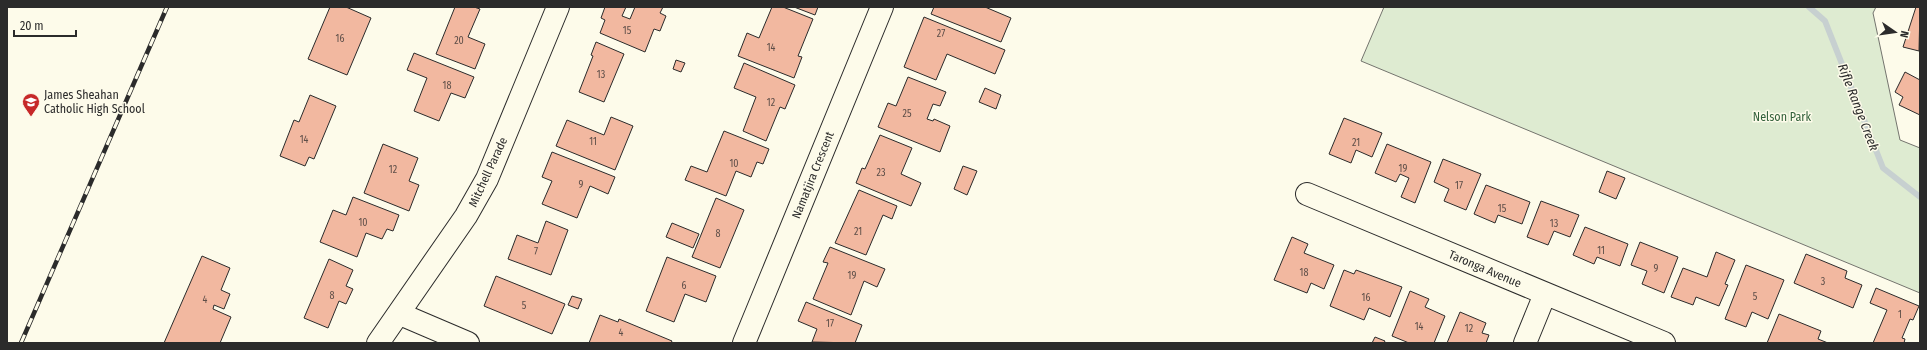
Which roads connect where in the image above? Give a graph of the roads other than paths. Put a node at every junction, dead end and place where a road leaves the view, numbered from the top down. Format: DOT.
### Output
graph roads {
  1 [pos="558,7"];
  2 [pos="882,7"];
  3 [pos="1307,194"];
  4 [pos="1545,294"];
  5 [pos="400,314"];
  6 [pos="378,343"];
  7 [pos="468,343"];
  8 [pos="744,343"];
  9 [pos="1525,343"];
  10 [pos="1664,343"];
  1 -- 5 [label="street, Mitchell Parade"];
  2 -- 8 [label="street, Namatjira Crescent"];
  3 -- 4 [label="street, Taronga Avenue"];
  4 -- 9 [label="street"];
  4 -- 10 [label="street, Taronga Avenue"];
  5 -- 6 [label="street, Mitchell Parade"];
  5 -- 7 [label="street"];
}
